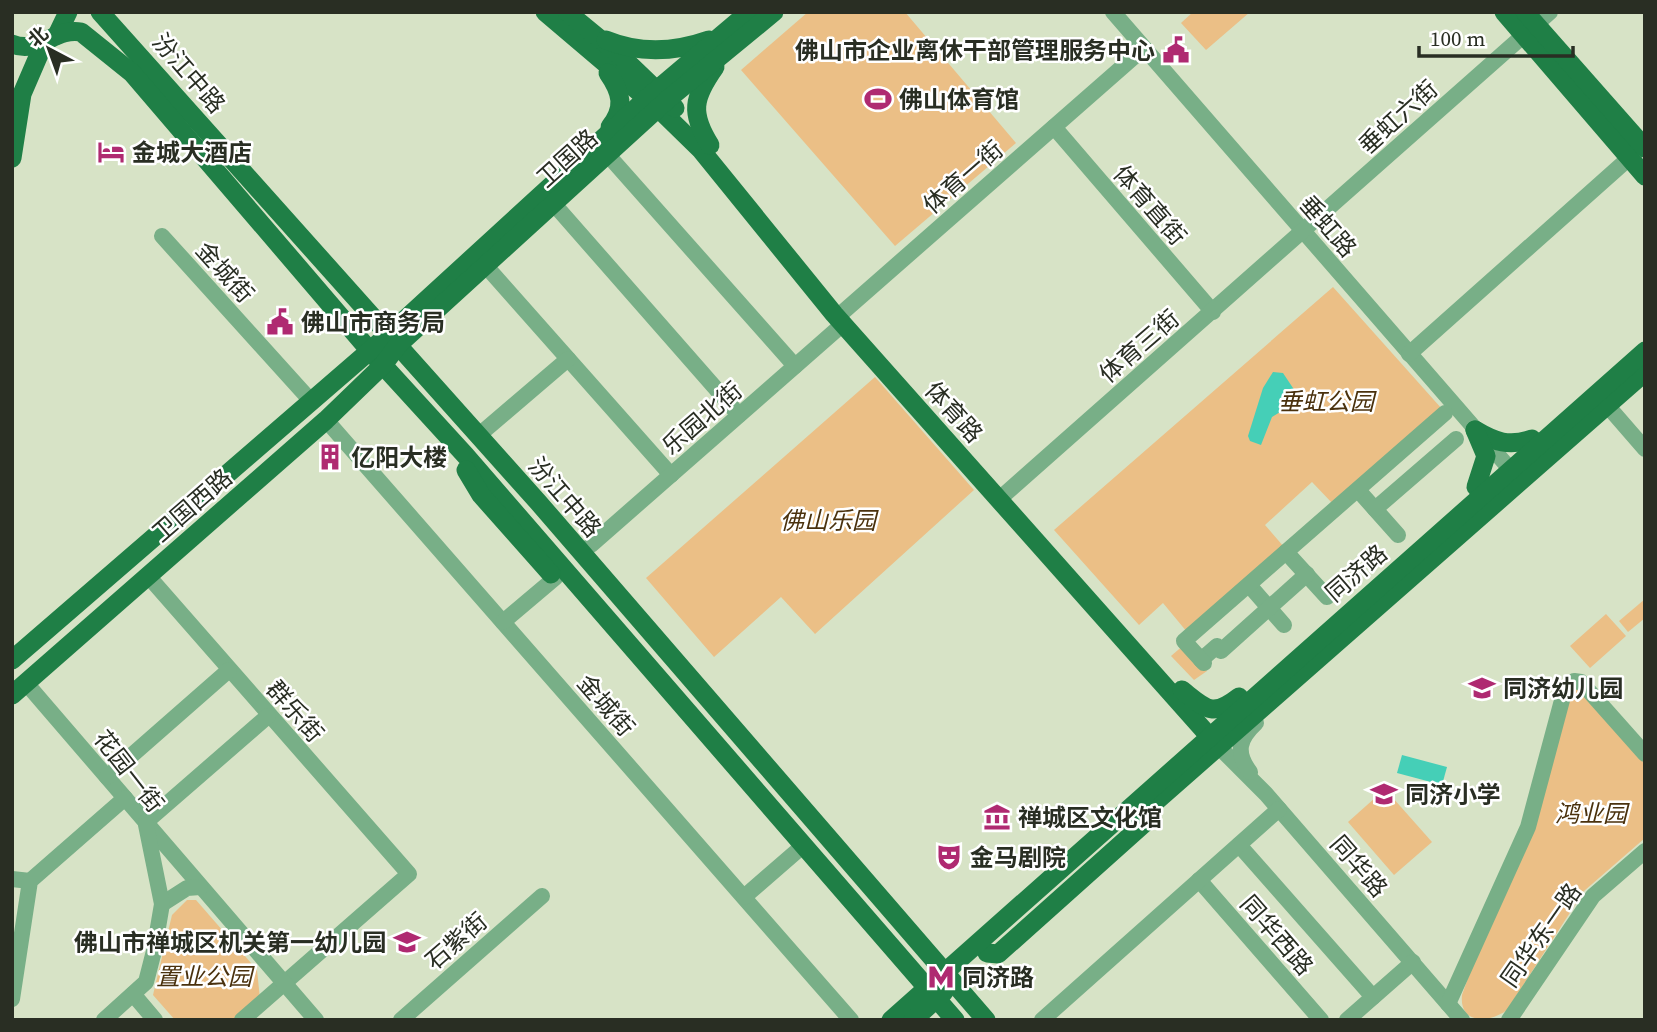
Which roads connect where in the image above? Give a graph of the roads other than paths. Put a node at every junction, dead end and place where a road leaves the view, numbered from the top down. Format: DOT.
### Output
graph roads {
  1 [pos="68,12"];
  2 [pos="100,12"];
  3 [pos="545,12"];
  4 [pos="567,12"];
  5 [pos="749,12"];
  6 [pos="774,12"];
  7 [pos="1113,12"];
  8 [pos="1504,12"];
  9 [pos="1533,21"];
  10 [pos="595,35"];
  11 [pos="51,39"];
  12 [pos="725,42"];
  13 [pos="12,44"];
  14 [pos="1144,48"];
  15 [pos="595,55"];
  16 [pos="657,99"];
  17 [pos="1054,127"];
  18 [pos="709,149"];
  19 [pos="1640,149"];
  20 [pos="605,150"];
  21 [pos="12,158"];
  22 [pos="1645,176"];
  23 [pos="553,204"];
  24 [pos="1303,233"];
  25 [pos="162,236"];
  26 [pos="485,265"];
  27 [pos="1213,312"];
  28 [pos="843,318"];
  29 [pos="393,340"];
  30 [pos="1645,341"];
  31 [pos="1645,351"];
  32 [pos="1409,354"];
  33 [pos="376,358"];
  34 [pos="568,359"];
  35 [pos="795,366"];
  36 [pos="1645,372"];
  37 [pos="311,401"];
  38 [pos="1612,411"];
  39 [pos="1445,413"];
  40 [pos="739,415"];
  41 [pos="326,420"];
  42 [pos="1429,427"];
  43 [pos="1475,430"];
  44 [pos="444,433"];
  45 [pos="479,435"];
  46 [pos="1530,447"];
  47 [pos="1645,449"];
  48 [pos="501,460"];
  49 [pos="1510,470"];
  50 [pos="671,475"];
  51 [pos="1485,485"];
  52 [pos="1357,490"];
  53 [pos="1005,494"];
  54 [pos="1375,509"];
  55 [pos="1398,535"];
  56 [pos="591,545"];
  57 [pos="1286,552"];
  58 [pos="1307,574"];
  59 [pos="149,577"];
  60 [pos="555,578"];
  61 [pos="1249,585"];
  62 [pos="1327,597"];
  63 [pos="1269,608"];
  64 [pos="503,622"];
  65 [pos="1284,625"];
  66 [pos="12,660"];
  67 [pos="229,670"];
  68 [pos="1174,688"];
  69 [pos="19,689"];
  70 [pos="1243,699"];
  71 [pos="268,716"];
  72 [pos="1263,716"];
  73 [pos="1217,738"];
  74 [pos="1645,754"];
  75 [pos="1238,761"];
  76 [pos="1186,765"];
  77 [pos="1160,767"];
  78 [pos="107,777"];
  79 [pos="1181,790"];
  80 [pos="1266,793"];
  81 [pos="125,798"];
  82 [pos="1279,809"];
  83 [pos="146,822"];
  84 [pos="1239,845"];
  85 [pos="797,851"];
  86 [pos="1645,851"];
  87 [pos="177,859"];
  88 [pos="847,861"];
  89 [pos="155,870"];
  90 [pos="831,876"];
  91 [pos="12,879"];
  92 [pos="1199,880"];
  93 [pos="30,881"];
  94 [pos="200,887"];
  95 [pos="542,896"];
  96 [pos="744,897"];
  97 [pos="162,904"];
  98 [pos="1010,914"];
  99 [pos="987,953"];
  100 [pos="1413,962"];
  101 [pos="949,978"];
  102 [pos="284,983"];
  103 [pos="133,994"];
  104 [pos="932,994"];
  105 [pos="1373,997"];
  106 [pos="12,999"];
  107 [pos="1448,1004"];
  108 [pos="104,1020"];
  109 [pos="155,1020"];
  110 [pos="242,1020"];
  111 [pos="316,1020"];
  112 [pos="401,1020"];
  113 [pos="851,1020"];
  114 [pos="891,1020"];
  115 [pos="913,1020"];
  116 [pos="955,1020"];
  117 [pos="986,1020"];
  118 [pos="1042,1020"];
  119 [pos="1321,1020"];
  120 [pos="1347,1020"];
  121 [pos="1462,1020"];
  122 [pos="1509,1020"];
  1 -- 11 [label="main road"];
  2 -- 29 [label="main road, 汾江中路"];
  3 -- 15 [label="main road"];
  4 -- 10 [label="main road"];
  5 -- 12 [label="main road"];
  6 -- 12 [label="main road"];
  7 -- 14 [label="street, 垂虹路"];
  8 -- 9 [label="main road"];
  9 -- 19 [label="main road"];
  9 -- 24 [label="street, 垂虹六街"];
  10 -- 12 [label="main road"];
  10 -- 16 [label="main road"];
  11 -- 13 [label="main road, 汾江中路"];
  11 -- 21 [label="main road"];
  11 -- 33 [label="main road, 汾江中路"];
  12 -- 16 [label="main road, 卫国路"];
  12 -- 18 [label="main road"];
  14 -- 17 [label="street, 体育一街"];
  14 -- 24 [label="street, 垂虹路"];
  15 -- 16 [label="main road"];
  15 -- 20 [label="main road"];
  16 -- 18 [label="main road, 体育路"];
  16 -- 20 [label="main road, 卫国路"];
  17 -- 27 [label="street, 体育直街"];
  17 -- 28 [label="street, 体育一街"];
  18 -- 20 [label="main road"];
  18 -- 28 [label="main road, 体育路"];
  19 -- 22 [label="main road"];
  19 -- 32 [label="street"];
  20 -- 23 [label="main road, 卫国路"];
  20 -- 29 [label="main road, 卫国路"];
  20 -- 35 [label="street"];
  23 -- 26 [label="main road, 卫国路"];
  23 -- 40 [label="street"];
  24 -- 27 [label="street, 体育三街"];
  24 -- 32 [label="street, 垂虹路"];
  25 -- 37 [label="street, 金城街"];
  26 -- 29 [label="main road, 卫国路"];
  26 -- 34 [label="street"];
  27 -- 53 [label="street, 体育三街"];
  28 -- 35 [label="street, 乐园北街"];
  28 -- 53 [label="main road, 体育路"];
  28 -- 68 [label="main road, 体育路"];
  29 -- 33 [label="main road, 卫国西路"];
  29 -- 45 [label="main road, 汾江中路"];
  30 -- 46 [label="main road"];
  31 -- 46 [label="main road, 同济路"];
  32 -- 43 [label="street, 垂虹路"];
  33 -- 37 [label="main road, 卫国西路"];
  33 -- 41 [label="main road, 卫国西路"];
  33 -- 44 [label="main road, 汾江中路"];
  34 -- 45 [label="street"];
  34 -- 50 [label="street"];
  35 -- 40 [label="street, 乐园北街"];
  36 -- 73 [label="main road, 同济路"];
  37 -- 66 [label="main road, 卫国西路"];
  38 -- 47 [label="street"];
  39 -- 42 [label="street"];
  40 -- 50 [label="street, 乐园北街"];
  41 -- 59 [label="main road, 卫国西路"];
  41 -- 64 [label="street, 金城街"];
  42 -- 52 [label="street"];
  42 -- 54 [label="street"];
  43 -- 46 [label="main road"];
  43 -- 49 [label="street, 垂虹路"];
  43 -- 51 [label="main road"];
  44 -- 60 [label="main road"];
  44 -- 90 [label="main road, 汾江中路"];
  45 -- 48 [label="main road, 汾江中路"];
  46 -- 49 [label="main road, 同济路"];
  48 -- 56 [label="main road"];
  48 -- 88 [label="main road, 汾江中路"];
  49 -- 51 [label="main road, 同济路"];
  50 -- 56 [label="street, 乐园北街"];
  51 -- 70 [label="main road, 同济路"];
  52 -- 54 [label="street"];
  52 -- 57 [label="street"];
  53 -- 68 [label="main road, 体育路"];
  54 -- 55 [label="street"];
  56 -- 88 [label="main road"];
  57 -- 58 [label="street"];
  57 -- 61 [label="street"];
  58 -- 62 [label="street"];
  58 -- 63 [label="street"];
  59 -- 67 [label="street, 群乐街"];
  59 -- 69 [label="main road, 卫国西路"];
  60 -- 64 [label="street"];
  60 -- 85 [label="main road"];
  61 -- 63 [label="street"];
  61 -- 63 [label="street"];
  63 -- 65 [label="street"];
  64 -- 96 [label="street, 金城街"];
  67 -- 71 [label="street, 群乐街"];
  67 -- 78 [label="street"];
  68 -- 70 [label="main road"];
  68 -- 73 [label="main road, 体育路"];
  68 -- 77 [label="main road"];
  69 -- 78 [label="street, 花园一街"];
  70 -- 73 [label="main road, 同济路"];
  71 -- 83 [label="street"];
  71 -- 102 [label="street, 群乐街"];
  72 -- 75 [label="street"];
  73 -- 75 [label="street, 体育路"];
  73 -- 76 [label="main road, 同济路"];
  74 -- 107 [label="street"];
  75 -- 80 [label="street, 同华路"];
  76 -- 77 [label="main road"];
  76 -- 79 [label="main road"];
  76 -- 98 [label="main road, 同济路"];
  76 -- 99 [label="main road, 同济路"];
  77 -- 98 [label="main road"];
  78 -- 81 [label="street, 花园一街"];
  79 -- 80 [label="street"];
  79 -- 99 [label="main road"];
  80 -- 82 [label="street, 同华路"];
  81 -- 83 [label="street, 花园一街"];
  81 -- 93 [label="street"];
  82 -- 84 [label="street"];
  82 -- 100 [label="street, 同华路"];
  83 -- 87 [label="street"];
  83 -- 89 [label="street, 花园一街"];
  84 -- 92 [label="street"];
  84 -- 105 [label="street"];
  85 -- 90 [label="main road"];
  85 -- 96 [label="street"];
  86 -- 122 [label="street, 同华东一路"];
  87 -- 89 [label="street"];
  87 -- 94 [label="street"];
  88 -- 101 [label="main road, 汾江中路"];
  89 -- 97 [label="street, 花园一街"];
  90 -- 104 [label="main road, 汾江中路"];
  91 -- 93 [label="street"];
  92 -- 118 [label="street"];
  92 -- 119 [label="street, 同华西路"];
  93 -- 106 [label="street"];
  94 -- 97 [label="street"];
  94 -- 102 [label="street"];
  95 -- 112 [label="street, 石紫街"];
  96 -- 113 [label="street, 金城街"];
  97 -- 103 [label="street, 花园一街"];
  98 -- 101 [label="main road, 同济路"];
  99 -- 101 [label="main road, 同济路"];
  100 -- 105 [label="street"];
  100 -- 107 [label="street, 同华路"];
  101 -- 104 [label="main road"];
  101 -- 117 [label="main road, 汾江中路"];
  102 -- 110 [label="street"];
  102 -- 111 [label="street"];
  103 -- 108 [label="street, 花园一街"];
  103 -- 109 [label="street"];
  104 -- 114 [label="main road"];
  104 -- 115 [label="main road"];
  104 -- 116 [label="main road, 汾江中路"];
  105 -- 120 [label="street"];
  107 -- 121 [label="street, 同华路"];
}
